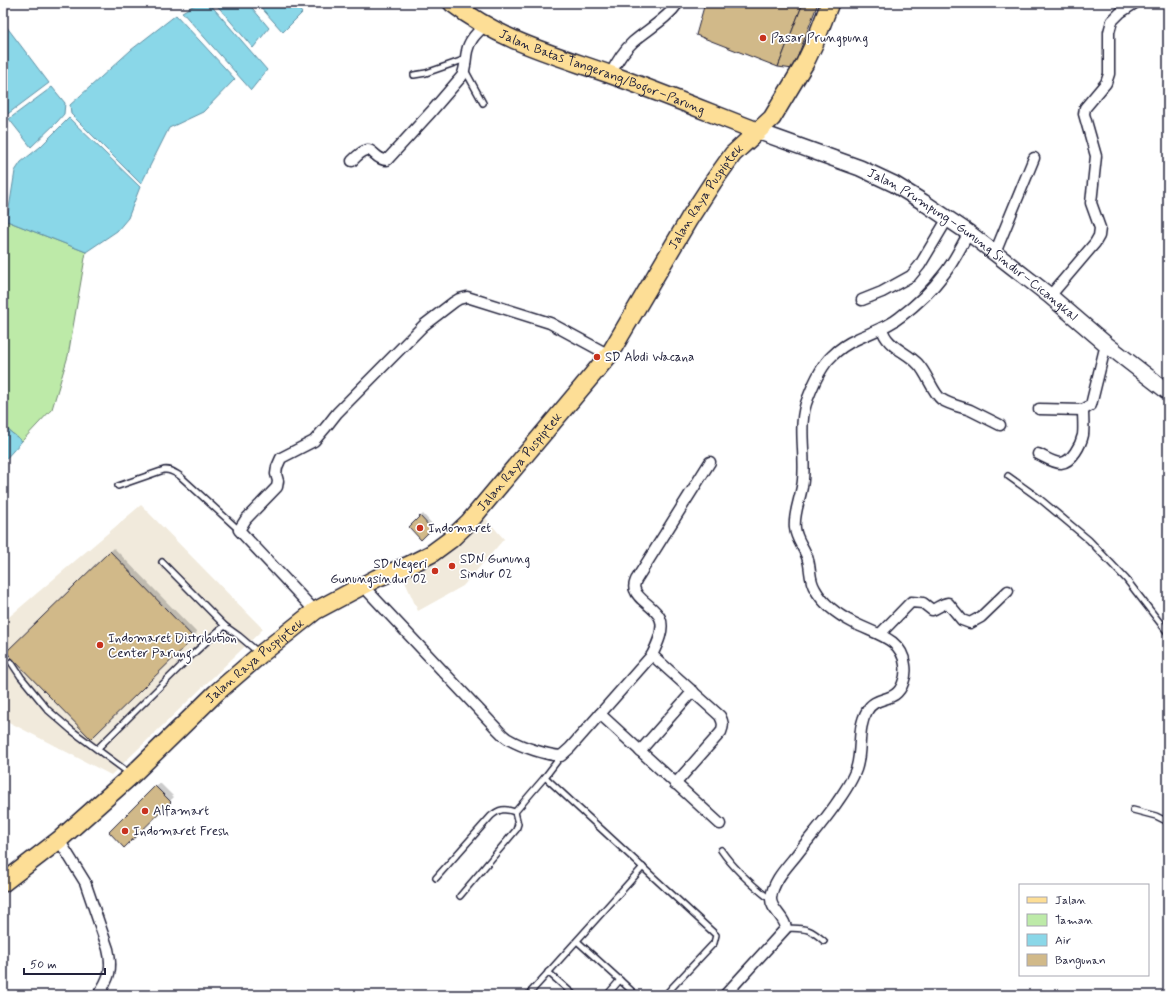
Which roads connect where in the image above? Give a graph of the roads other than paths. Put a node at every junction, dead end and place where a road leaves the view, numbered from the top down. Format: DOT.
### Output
graph roads {
  1 [pos="452,3"];
  2 [pos="678,3"];
  3 [pos="830,3"];
  4 [pos="1135,3"];
  5 [pos="485,25"];
  6 [pos="466,59"];
  7 [pos="465,70"];
  8 [pos="610,74"];
  9 [pos="414,75"];
  10 [pos="483,104"];
  11 [pos="758,131"];
  12 [pos="1034,158"];
  13 [pos="352,161"];
  14 [pos="948,218"];
  15 [pos="969,232"];
  16 [pos="995,253"];
  17 [pos="1050,296"];
  18 [pos="862,300"];
  19 [pos="882,328"];
  20 [pos="1106,344"];
  21 [pos="609,355"];
  22 [pos="1168,392"];
  23 [pos="1039,409"];
  24 [pos="1083,410"];
  25 [pos="1000,425"];
  26 [pos="1038,454"];
  27 [pos="710,462"];
  28 [pos="1008,476"];
  29 [pos="118,486"];
  30 [pos="239,530"];
  31 [pos="162,562"];
  32 [pos="363,586"];
  33 [pos="1008,591"];
  34 [pos="315,611"];
  35 [pos="225,626"];
  36 [pos="1168,633"];
  37 [pos="880,634"];
  38 [pos="261,654"];
  39 [pos="652,654"];
  40 [pos="11,662"];
  41 [pos="693,691"];
  42 [pos="600,714"];
  43 [pos="97,750"];
  44 [pos="640,751"];
  45 [pos="561,756"];
  46 [pos="132,775"];
  47 [pos="545,777"];
  48 [pos="676,784"];
  49 [pos="1133,810"];
  50 [pos="514,812"];
  51 [pos="1168,822"];
  52 [pos="720,824"];
  53 [pos="59,840"];
  54 [pos="721,850"];
  55 [pos="644,867"];
  56 [pos="436,878"];
  57 [pos="3,883"];
  58 [pos="460,896"];
  59 [pos="771,900"];
  60 [pos="786,928"];
  61 [pos="577,941"];
  62 [pos="824,941"];
  63 [pos="548,972"];
  64 [pos="620,980"];
  65 [pos="98,995"];
  66 [pos="528,995"];
  67 [pos="574,995"];
  68 [pos="607,995"];
  69 [pos="636,995"];
  70 [pos="665,995"];
  71 [pos="725,995"];
  1 -- 5 [label="main road, Jalan Batas Tangerang/Bogor–Parung"];
  2 -- 8 [label="street"];
  3 -- 11 [label="main road, Jalan Raya Puspiptek"];
  4 -- 17 [label="street"];
  5 -- 6 [label="street"];
  5 -- 8 [label="main road, Jalan Batas Tangerang/Bogor–Parung"];
  6 -- 7 [label="street"];
  6 -- 9 [label="lane"];
  7 -- 10 [label="lane"];
  7 -- 13 [label="street"];
  8 -- 11 [label="main road, Jalan Batas Tangerang/Bogor–Parung"];
  11 -- 14 [label="main road, Jalan Prumpung–Gunung Sindur–Cicangkal"];
  11 -- 21 [label="main road, Jalan Raya Puspiptek"];
  12 -- 16 [label="street"];
  14 -- 15 [label="main road, Jalan Prumpung–Gunung Sindur–Cicangkal"];
  14 -- 18 [label="street"];
  15 -- 16 [label="main road, Jalan Prumpung–Gunung Sindur–Cicangkal"];
  15 -- 19 [label="street"];
  16 -- 17 [label="main road, Jalan Prumpung–Gunung Sindur–Cicangkal"];
  17 -- 20 [label="main road, Jalan Prumpung–Gunung Sindur–Cicangkal"];
  19 -- 25 [label="street"];
  19 -- 37 [label="street"];
  20 -- 22 [label="main road, Jalan Prumpung–Gunung Sindur–Cicangkal"];
  20 -- 24 [label="street"];
  21 -- 30 [label="street"];
  21 -- 32 [label="main road, Jalan Raya Puspiptek"];
  23 -- 24 [label="street"];
  24 -- 26 [label="street"];
  27 -- 39 [label="street"];
  28 -- 36 [label="lane"];
  29 -- 30 [label="lane"];
  30 -- 34 [label="street"];
  31 -- 35 [label="lane"];
  32 -- 34 [label="main road, Jalan Raya Puspiptek"];
  32 -- 45 [label="street"];
  33 -- 37 [label="street"];
  34 -- 38 [label="main road, Jalan Raya Puspiptek"];
  35 -- 38 [label="lane"];
  35 -- 43 [label="lane"];
  37 -- 59 [label="street"];
  38 -- 46 [label="main road, Jalan Raya Puspiptek"];
  39 -- 41 [label="street"];
  39 -- 42 [label="street"];
  40 -- 43 [label="lane"];
  41 -- 44 [label="street"];
  41 -- 48 [label="street"];
  42 -- 44 [label="street"];
  42 -- 45 [label="street"];
  43 -- 46 [label="lane"];
  44 -- 48 [label="street"];
  45 -- 47 [label="lane"];
  46 -- 53 [label="main road, Jalan Raya Puspiptek"];
  47 -- 50 [label="lane"];
  47 -- 55 [label="lane"];
  48 -- 52 [label="street"];
  49 -- 51 [label="lane"];
  50 -- 56 [label="lane"];
  50 -- 58 [label="lane"];
  53 -- 57 [label="main road, Jalan Raya Puspiptek"];
  53 -- 65 [label="street"];
  54 -- 59 [label="lane"];
  55 -- 61 [label="lane"];
  55 -- 70 [label="lane"];
  59 -- 60 [label="street"];
  60 -- 62 [label="lane"];
  60 -- 71 [label="street"];
  61 -- 63 [label="lane"];
  61 -- 64 [label="lane"];
  63 -- 66 [label="lane"];
  63 -- 67 [label="lane"];
  64 -- 68 [label="lane"];
  64 -- 69 [label="lane"];
}
